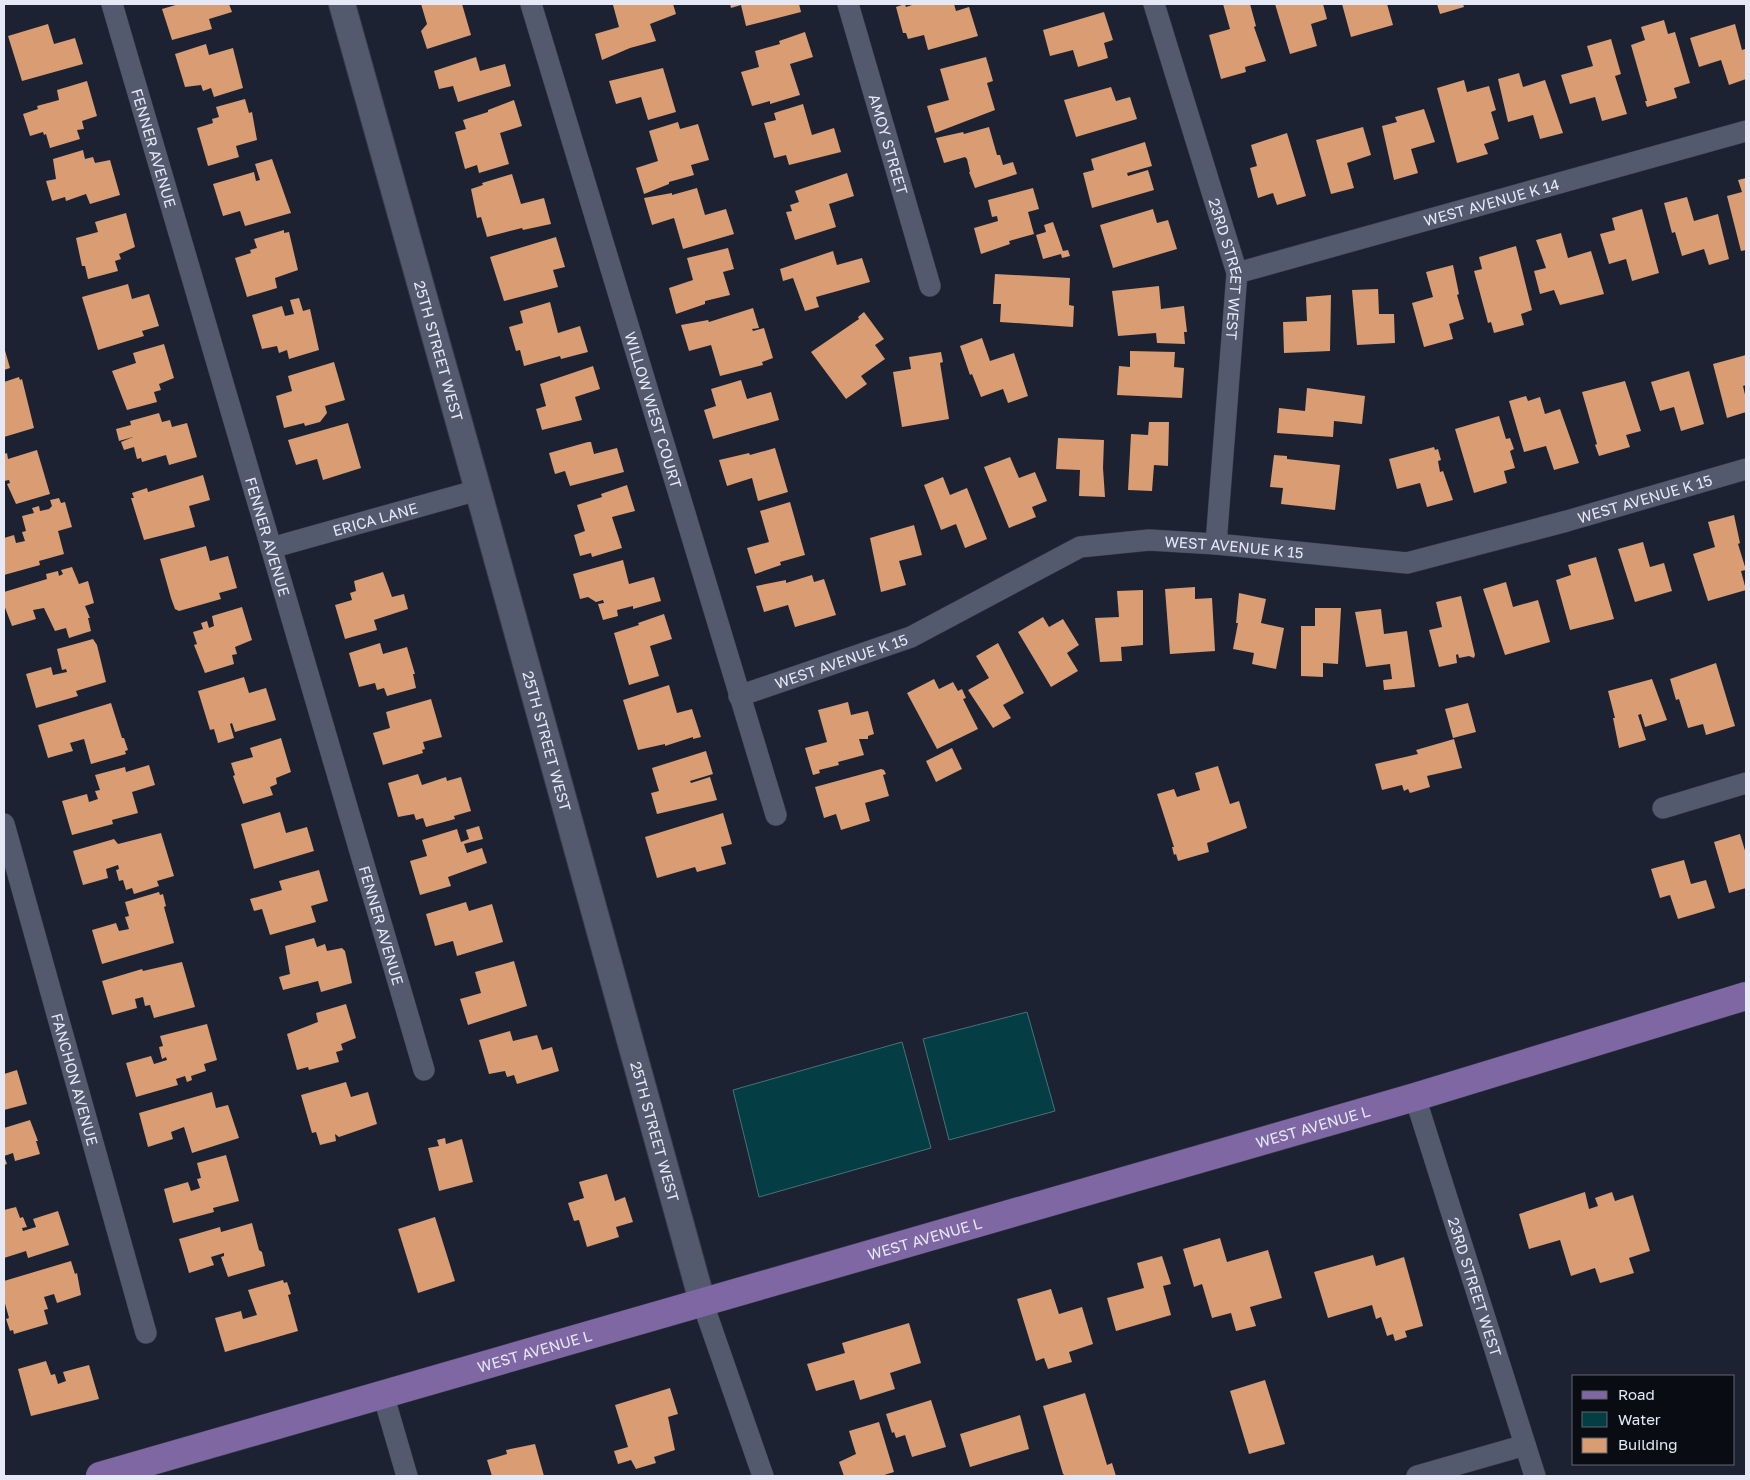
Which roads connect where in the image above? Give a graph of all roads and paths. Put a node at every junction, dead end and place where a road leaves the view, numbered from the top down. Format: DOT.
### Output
graph roads {
  1 [pos="112,4"];
  2 [pos="342,4"];
  3 [pos="531,4"];
  4 [pos="848,4"];
  5 [pos="1154,4"];
  6 [pos="1746,132"];
  7 [pos="1236,273"];
  8 [pos="930,286"];
  9 [pos="1746,469"];
  10 [pos="478,490"];
  11 [pos="1216,544"];
  12 [pos="271,548"];
  13 [pos="739,696"];
  14 [pos="1746,783"];
  15 [pos="1663,808"];
  16 [pos="776,815"];
  17 [pos="4,824"];
  18 [pos="1746,996"];
  19 [pos="424,1070"];
  20 [pos="1415,1097"];
  21 [pos="702,1301"];
  22 [pos="146,1333"];
  23 [pos="382,1394"];
  24 [pos="1525,1445"];
  25 [pos="100,1476"];
  26 [pos="407,1476"];
  27 [pos="763,1476"];
  28 [pos="1417,1476"];
  29 [pos="1535,1476"];
  1 -- 12 [label="street, FENNER AVENUE"];
  2 -- 10 [label="street, 25TH STREET WEST"];
  3 -- 13 [label="street, WILLOW WEST COURT"];
  4 -- 8 [label="street, AMOY STREET"];
  5 -- 7 [label="street, 23RD STREET WEST"];
  6 -- 7 [label="street, WEST AVENUE K 14"];
  7 -- 11 [label="street, 23RD STREET WEST"];
  9 -- 11 [label="street, WEST AVENUE K 15"];
  10 -- 12 [label="street, ERICA LANE"];
  10 -- 21 [label="street, 25TH STREET WEST"];
  11 -- 13 [label="street, WEST AVENUE K 15"];
  12 -- 19 [label="street, FENNER AVENUE"];
  13 -- 16 [label="street, WILLOW WEST COURT"];
  14 -- 15 [label="street"];
  17 -- 22 [label="street, FANCHON AVENUE"];
  18 -- 20 [label="main road, WEST AVENUE L"];
  20 -- 21 [label="main road, WEST AVENUE L"];
  20 -- 24 [label="street, 23RD STREET WEST"];
  21 -- 23 [label="main road, WEST AVENUE L"];
  21 -- 27 [label="street, 25TH STREET WEST"];
  23 -- 25 [label="main road, WEST AVENUE L"];
  23 -- 26 [label="street"];
  24 -- 28 [label="street"];
  24 -- 29 [label="street, 23RD STREET WEST"];
}
